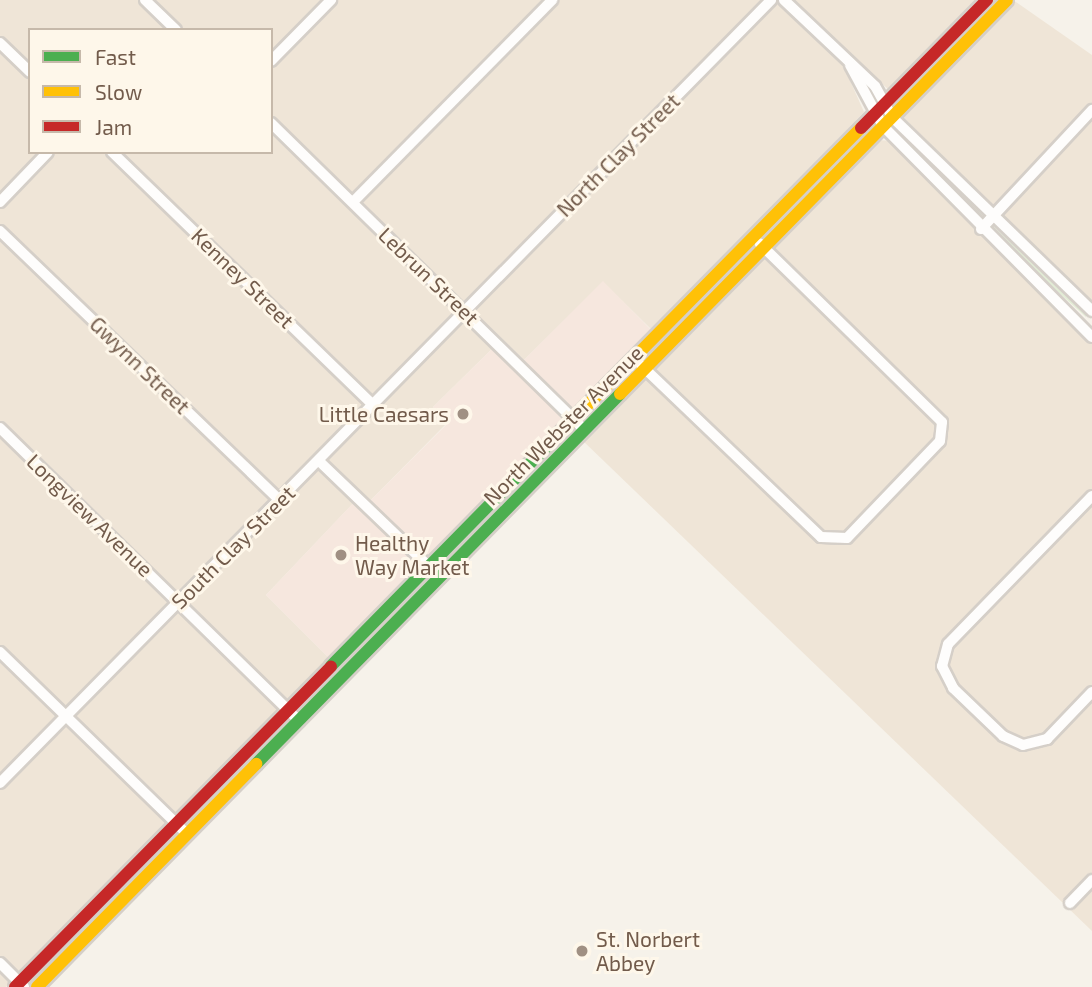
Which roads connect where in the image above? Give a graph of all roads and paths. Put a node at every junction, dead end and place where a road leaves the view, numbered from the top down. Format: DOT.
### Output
graph roads {
  1 [pos="331,0"];
  2 [pos="552,0"];
  3 [pos="771,0"];
  4 [pos="784,0"];
  5 [pos="987,0"];
  6 [pos="1007,0"];
  7 [pos="147,1"];
  8 [pos="171,28"];
  9 [pos="0,43"];
  10 [pos="273,59"];
  11 [pos="848,62"];
  12 [pos="28,70"];
  13 [pos="884,104"];
  14 [pos="1092,110"];
  15 [pos="874,114"];
  16 [pos="888,122"];
  17 [pos="273,125"];
  18 [pos="46,154"];
  19 [pos="114,154"];
  20 [pos="0,202"];
  21 [pos="353,202"];
  22 [pos="993,216"];
  23 [pos="981,229"];
  24 [pos="0,231"];
  25 [pos="752,236"];
  26 [pos="764,248"];
  27 [pos="465,311"];
  28 [pos="1092,311"];
  29 [pos="1092,320"];
  30 [pos="1083,329"];
  31 [pos="1092,337"];
  32 [pos="633,358"];
  33 [pos="645,369"];
  34 [pos="373,405"];
  35 [pos="574,418"];
  36 [pos="0,428"];
  37 [pos="585,430"];
  38 [pos="319,461"];
  39 [pos="1092,496"];
  40 [pos="280,500"];
  41 [pos="428,566"];
  42 [pos="440,577"];
  43 [pos="180,601"];
  44 [pos="0,652"];
  45 [pos="1092,692"];
  46 [pos="287,709"];
  47 [pos="66,716"];
  48 [pos="299,721"];
  49 [pos="0,783"];
  50 [pos="175,823"];
  51 [pos="187,834"];
  52 [pos="1092,880"];
  53 [pos="1070,903"];
  54 [pos="0,963"];
  55 [pos="19,985"];
  56 [pos="37,987"];
  1 -- 10 [label="street"];
  2 -- 21 [label="street"];
  3 -- 27 [label="street, North Clay Street"];
  4 -- 11 [label="street"];
  5 -- 13 [label="main road, North Webster Avenue"];
  6 -- 16 [label="main road, North Webster Avenue"];
  7 -- 8 [label="street"];
  9 -- 12 [label="street"];
  11 -- 13 [label="street"];
  11 -- 15 [label="street"];
  13 -- 15 [label="main road, North Webster Avenue"];
  13 -- 16 [label="street"];
  14 -- 22 [label="street"];
  15 -- 16 [label="street"];
  15 -- 25 [label="main road, North Webster Avenue"];
  16 -- 22 [label="street"];
  16 -- 23 [label="street"];
  16 -- 26 [label="main road, North Webster Avenue"];
  17 -- 21 [label="street, Lebrun Street"];
  18 -- 20 [label="street"];
  19 -- 34 [label="street, Kenney Street"];
  21 -- 27 [label="street, Lebrun Street"];
  22 -- 23 [label="street"];
  22 -- 28 [label="street"];
  23 -- 30 [label="street"];
  24 -- 40 [label="street, Gwynn Street"];
  25 -- 26 [label="street"];
  25 -- 32 [label="main road, North Webster Avenue"];
  26 -- 33 [label="main road, North Webster Avenue"];
  26 -- 33 [label="street"];
  27 -- 34 [label="street, South Clay Street"];
  27 -- 35 [label="street, Lebrun Street"];
  29 -- 30 [label="street"];
  30 -- 31 [label="street"];
  32 -- 33 [label="street"];
  32 -- 35 [label="main road, North Webster Avenue"];
  33 -- 37 [label="main road, North Webster Avenue"];
  34 -- 38 [label="street, South Clay Street"];
  35 -- 37 [label="street, Lebrun Street"];
  35 -- 41 [label="main road, North Webster Avenue"];
  36 -- 43 [label="street, Longview Avenue"];
  37 -- 42 [label="main road, North Webster Avenue"];
  38 -- 40 [label="street, South Clay Street"];
  38 -- 41 [label="street"];
  39 -- 45 [label="street"];
  40 -- 43 [label="street, South Clay Street"];
  41 -- 42 [label="street"];
  41 -- 46 [label="main road, North Webster Avenue"];
  42 -- 48 [label="main road, North Webster Avenue"];
  43 -- 46 [label="street, Longview Avenue"];
  43 -- 47 [label="street, South Clay Street"];
  44 -- 47 [label="street"];
  46 -- 48 [label="street, Longview Avenue"];
  46 -- 50 [label="main road, North Webster Avenue"];
  47 -- 49 [label="street, South Clay Street"];
  47 -- 50 [label="street"];
  48 -- 51 [label="main road, North Webster Avenue"];
  50 -- 51 [label="street"];
  50 -- 55 [label="main road, North Webster Avenue"];
  51 -- 56 [label="main road, North Webster Avenue"];
  52 -- 53 [label="street"];
  54 -- 55 [label="street"];
}
